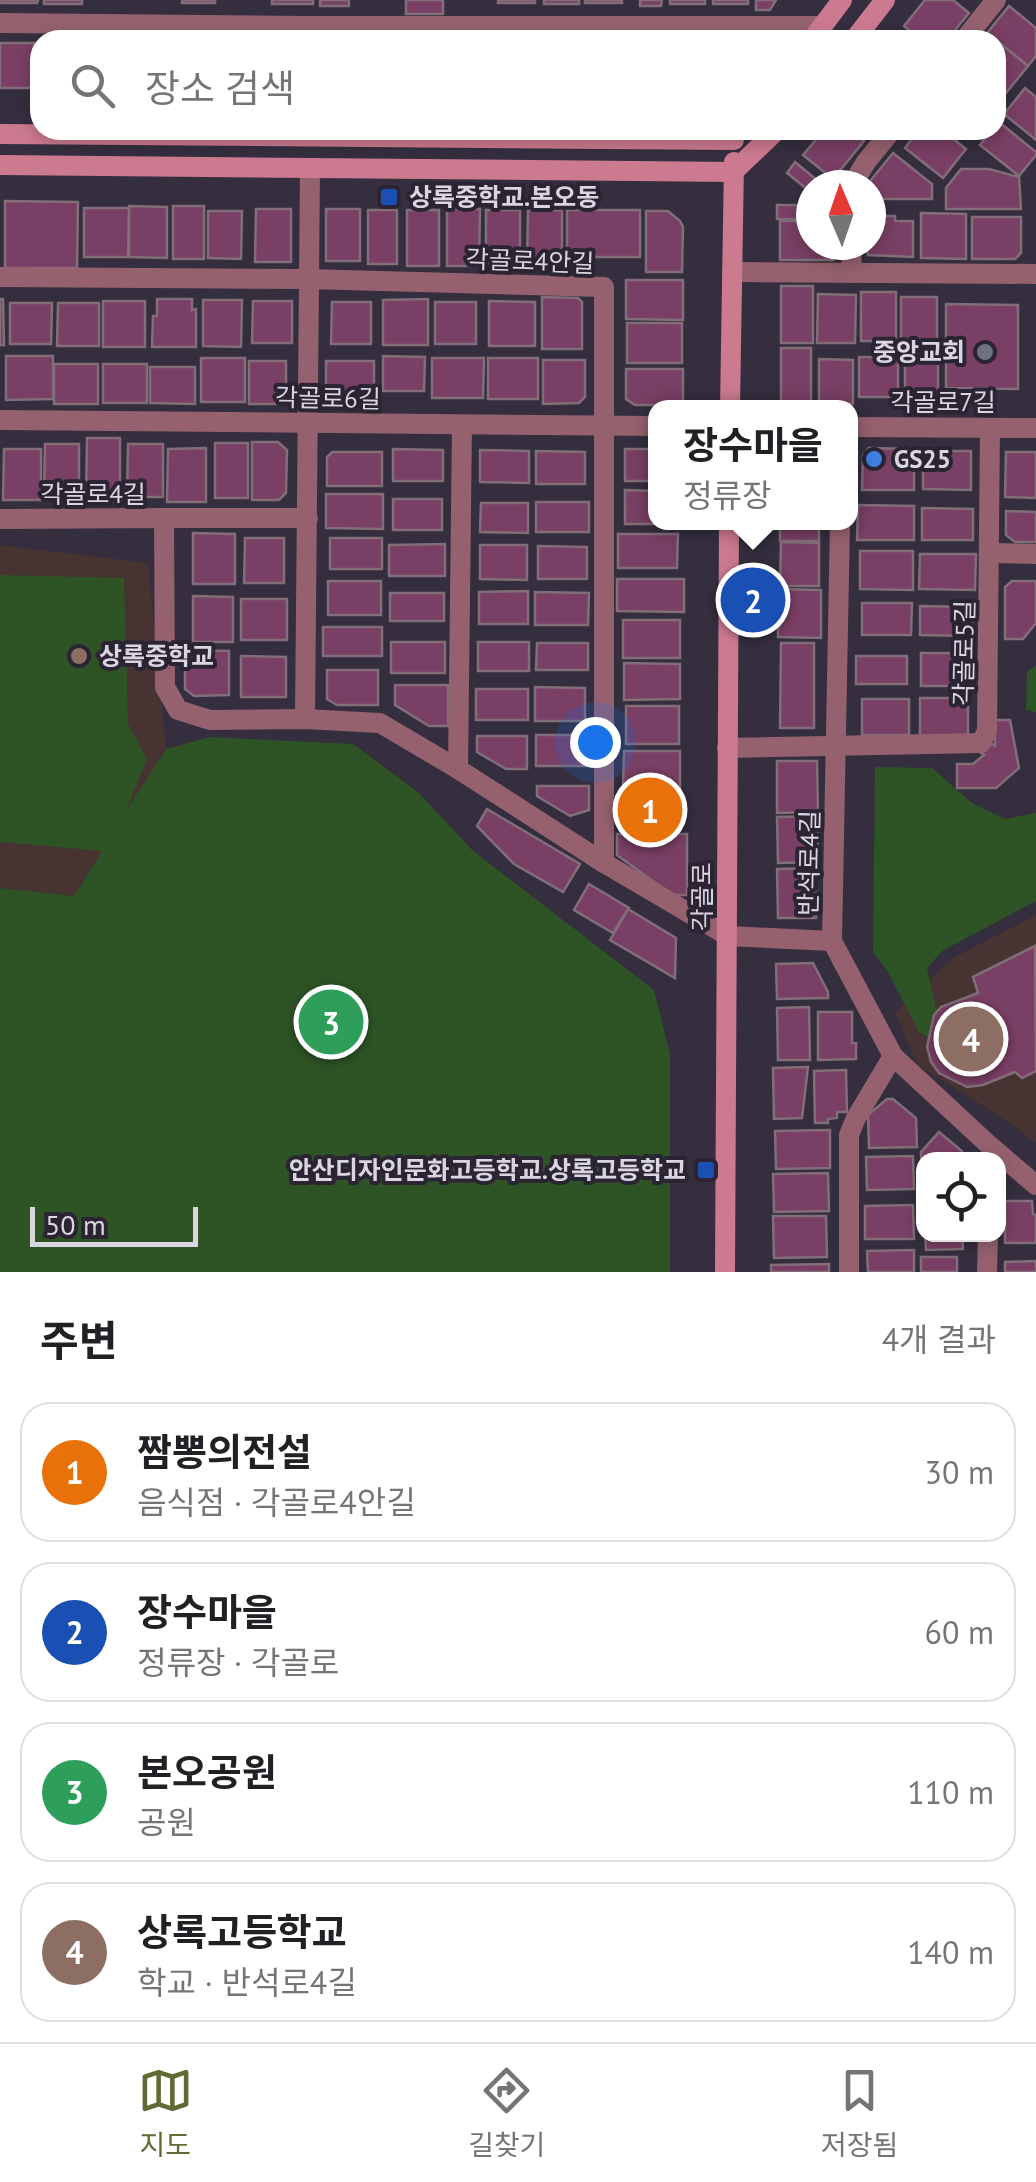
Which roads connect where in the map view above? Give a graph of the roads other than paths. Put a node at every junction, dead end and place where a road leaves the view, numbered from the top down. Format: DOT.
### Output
graph roads {
  1 [pos="842,0"];
  2 [pos="885,0"];
  3 [pos="996,0"];
  4 [pos="0,24"];
  5 [pos="207,30"];
  6 [pos="819,30"];
  7 [pos="862,30"];
  8 [pos="972,30"];
  9 [pos="0,134"];
  10 [pos="30,134"];
  11 [pos="737,140"];
  12 [pos="768,140"];
  13 [pos="884,140"];
  14 [pos="0,165"];
  15 [pos="310,169"];
  16 [pos="861,170"];
  17 [pos="734,172"];
  18 [pos="852,260"];
  19 [pos="732,272"];
  20 [pos="852,273"];
  21 [pos="1036,274"];
  22 [pos="0,277"];
  23 [pos="307,280"];
  24 [pos="730,400"];
  25 [pos="0,420"];
  26 [pos="308,423"];
  27 [pos="606,424"];
  28 [pos="462,425"];
  29 [pos="648,426"];
  30 [pos="858,427"];
  31 [pos="990,428"];
  32 [pos="1036,428"];
  33 [pos="164,518"];
  34 [pos="308,518"];
  35 [pos="0,520"];
  36 [pos="729,530"];
  37 [pos="840,530"];
  38 [pos="990,553"];
  39 [pos="1036,554"];
  40 [pos="305,719"];
  41 [pos="727,748"];
  42 [pos="836,748"];
  43 [pos="458,770"];
  44 [pos="604,863"];
  45 [pos="728,936"];
  46 [pos="832,941"];
  47 [pos="892,1056"];
  48 [pos="989,1152"];
  49 [pos="1006,1164"];
  50 [pos="1036,1185"];
  51 [pos="988,1242"];
  52 [pos="725,1272"];
  53 [pos="849,1272"];
  54 [pos="987,1272"];
  1 -- 6 [label="main road"];
  2 -- 7 [label="main road"];
  3 -- 8 [label="street"];
  4 -- 5 [label="street"];
  9 -- 10 [label="main road"];
  11 -- 17 [label="main road"];
  12 -- 17 [label="main road"];
  13 -- 16 [label="street"];
  14 -- 15 [label="main road"];
  15 -- 17 [label="main road"];
  15 -- 23 [label="street"];
  17 -- 19 [label="main road"];
  18 -- 20 [label="street"];
  19 -- 20 [label="street"];
  19 -- 24 [label="main road"];
  20 -- 21 [label="street"];
  22 -- 23 [label="street, 각골로4안길"];
  23 -- 26 [label="street"];
  23 -- 27 [label="street, 각골로4안길"];
  25 -- 26 [label="street, 각골로6길"];
  26 -- 28 [label="street, 각골로6길"];
  26 -- 34 [label="street"];
  27 -- 28 [label="street, 각골로6길"];
  27 -- 29 [label="street, 각골로6길"];
  27 -- 44 [label="street, 각골로4안길"];
  28 -- 43 [label="street"];
  30 -- 31 [label="street, 각골로7길"];
  31 -- 32 [label="street, 각골로7길"];
  31 -- 38 [label="street, 각골로5길"];
  33 -- 34 [label="street"];
  33 -- 35 [label="street, 각골로4길"];
  33 -- 40 [label="street, 각골로4길"];
  34 -- 40 [label="street"];
  36 -- 41 [label="main road, 각골로"];
  37 -- 42 [label="street, 반석로4길"];
  38 -- 39 [label="street"];
  38 -- 42 [label="street, 각골로5길"];
  40 -- 43 [label="street, 각골로4길"];
  41 -- 42 [label="street, 각골로5길"];
  41 -- 45 [label="main road, 각골로"];
  42 -- 46 [label="street, 반석로4길"];
  43 -- 44 [label="street, 각골로4길"];
  44 -- 45 [label="street, 각골로4길"];
  45 -- 46 [label="street, 각골로4길"];
  45 -- 52 [label="main road, 각골로"];
  46 -- 47 [label="street, 반석로4길"];
  47 -- 48 [label="street, 반석로4길"];
  47 -- 53 [label="street"];
  49 -- 50 [label="street, 반석로4길"];
  51 -- 54 [label="street"];
}
